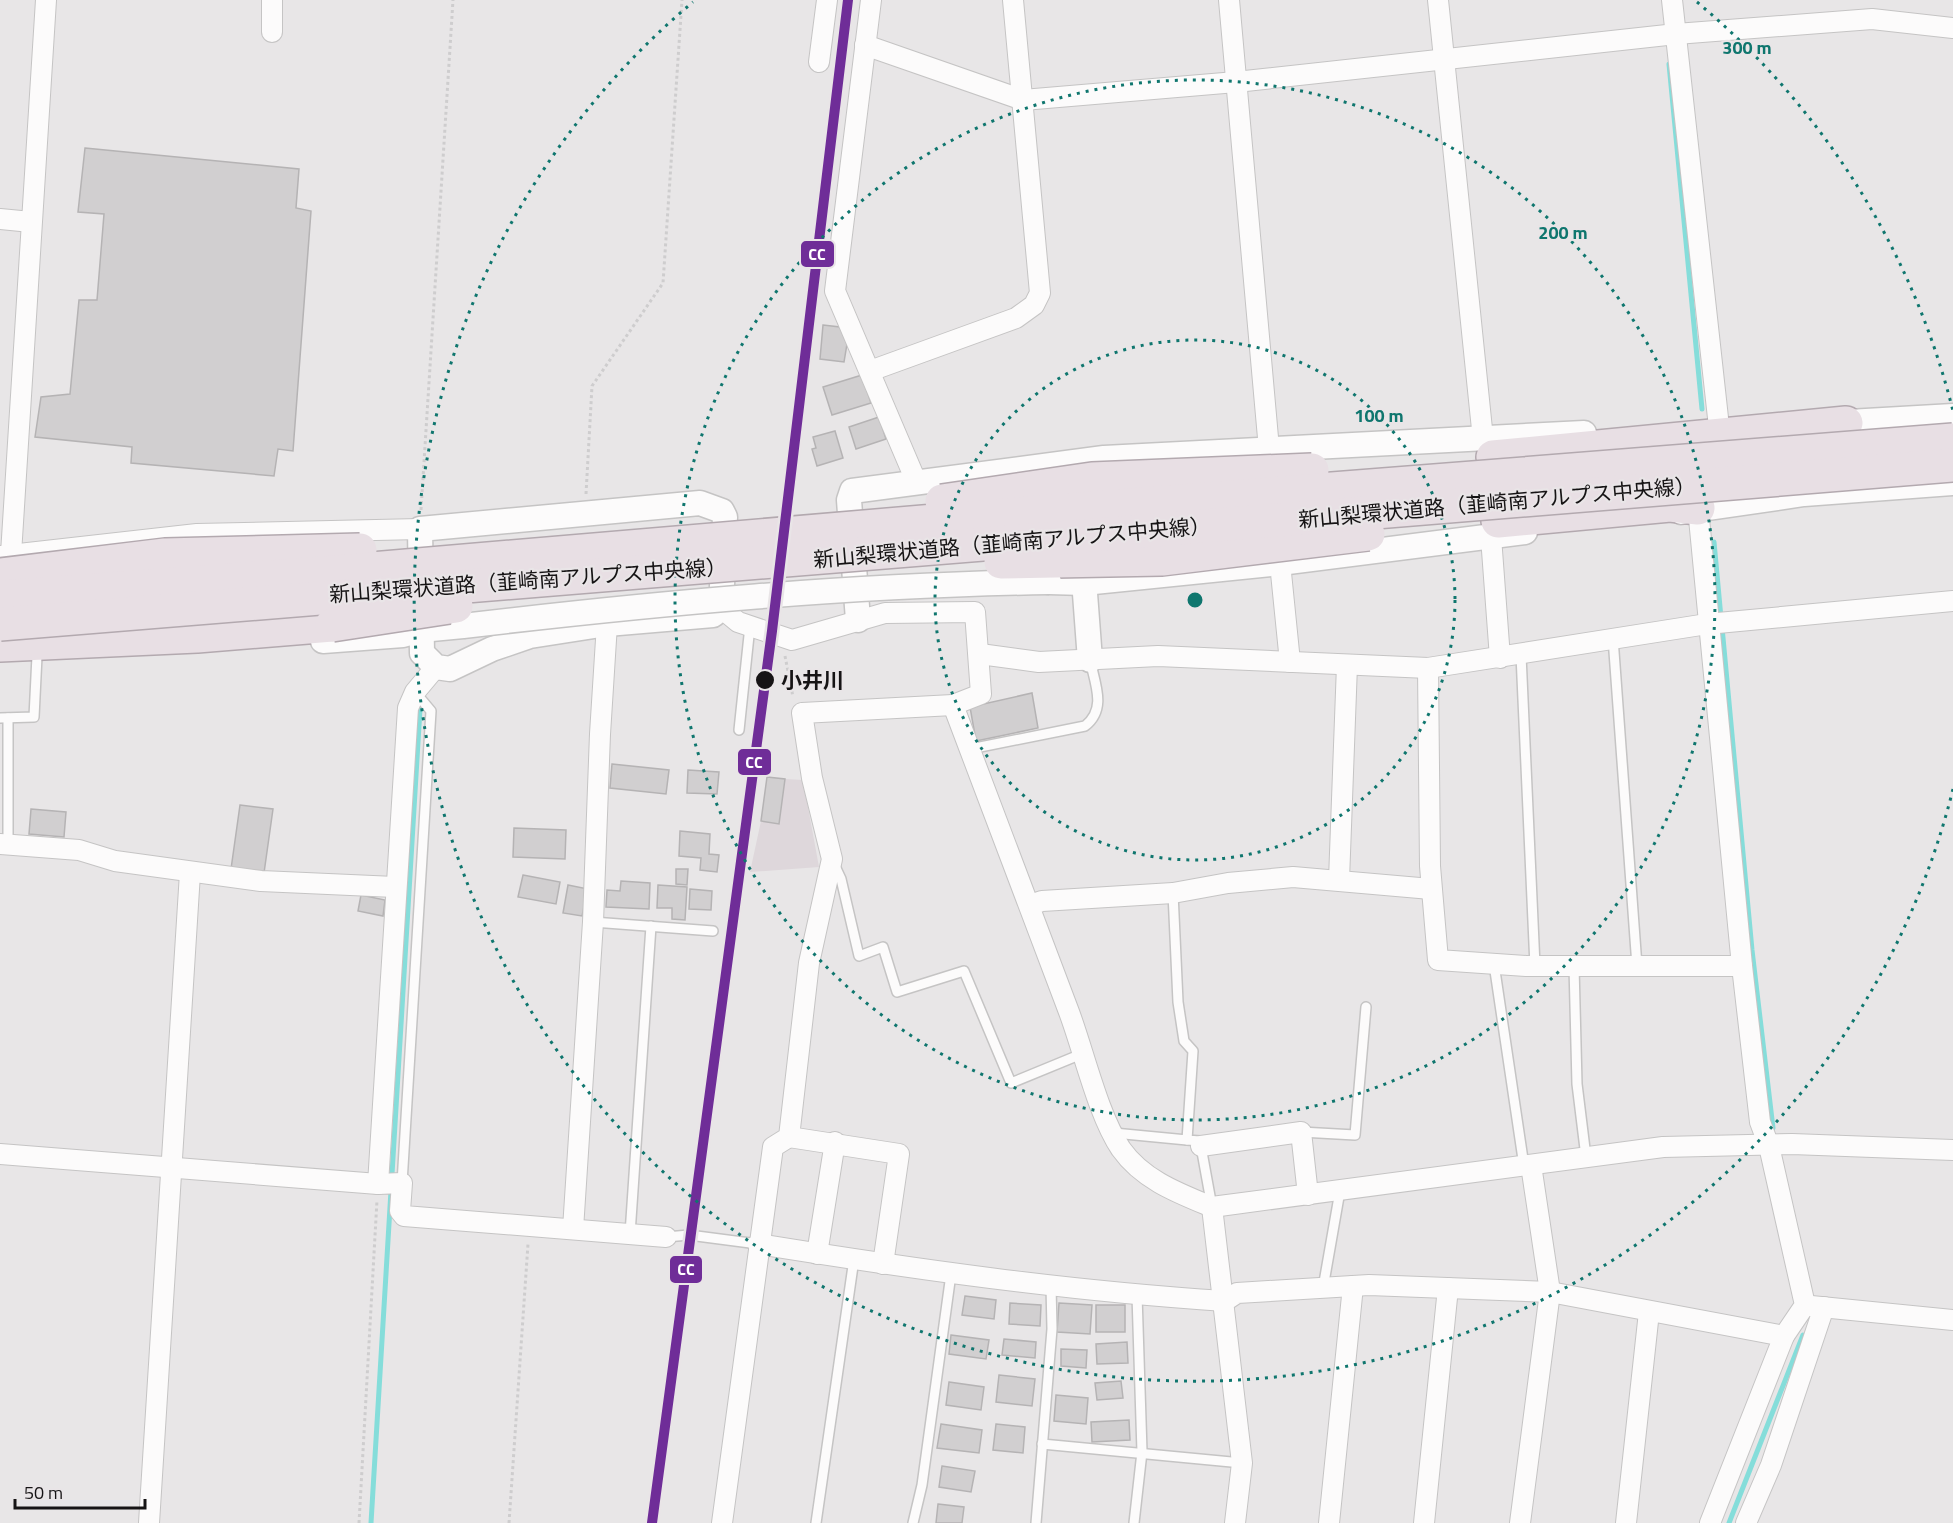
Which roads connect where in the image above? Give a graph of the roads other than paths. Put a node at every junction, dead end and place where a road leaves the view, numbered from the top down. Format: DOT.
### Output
graph roads {
  1 [pos="46,0"];
  2 [pos="272,0"];
  3 [pos="827,0"];
  4 [pos="871,0"];
  5 [pos="1013,0"];
  6 [pos="1228,0"];
  7 [pos="1438,0"];
  8 [pos="1672,0"];
  9 [pos="1953,28"];
  10 [pos="272,32"];
  11 [pos="1668,35"];
  12 [pos="865,45"];
  13 [pos="1444,61"];
  14 [pos="819,62"];
  15 [pos="1236,82"];
  16 [pos="1023,100"];
  17 [pos="0,219"];
  18 [pos="31,222"];
  19 [pos="870,371"];
  20 [pos="1953,416"];
  21 [pos="1846,423"];
  22 [pos="1723,432"];
  23 [pos="1953,440"];
  24 [pos="1488,448"];
  25 [pos="1269,449"];
  26 [pos="1077,461"];
  27 [pos="1953,465"];
  28 [pos="916,481"];
  29 [pos="1953,483"];
  30 [pos="1713,506"];
  31 [pos="420,528"];
  32 [pos="1494,529"];
  33 [pos="532,556"];
  34 [pos="670,557"];
  35 [pos="4,562"];
  36 [pos="1280,563"];
  37 [pos="573,577"];
  38 [pos="1084,583"];
  39 [pos="0,597"];
  40 [pos="1953,601"];
  41 [pos="721,609"];
  42 [pos="858,620"];
  43 [pos="1717,623"];
  44 [pos="0,624"];
  45 [pos="607,624"];
  46 [pos="750,626"];
  47 [pos="421,630"];
  48 [pos="1613,638"];
  49 [pos="0,645"];
  50 [pos="980,654"];
  51 [pos="1521,655"];
  52 [pos="37,656"];
  53 [pos="0,658"];
  54 [pos="1500,658"];
  55 [pos="1090,660"];
  56 [pos="1290,662"];
  57 [pos="1347,665"];
  58 [pos="436,667"];
  59 [pos="1428,668"];
  60 [pos="415,692"];
  61 [pos="953,705"];
  62 [pos="4,718"];
  63 [pos="739,730"];
  64 [pos="970,749"];
  65 [pos="4,843"];
  66 [pos="832,859"];
  67 [pos="190,873"];
  68 [pos="1339,880"];
  69 [pos="395,887"];
  70 [pos="1431,890"];
  71 [pos="1173,893"];
  72 [pos="1030,905"];
  73 [pos="593,922"];
  74 [pos="651,926"];
  75 [pos="713,931"];
  76 [pos="1494,964"];
  77 [pos="1535,966"];
  78 [pos="1574,966"];
  79 [pos="1637,966"];
  80 [pos="1742,966"];
  81 [pos="1366,1007"];
  82 [pos="1084,1053"];
  83 [pos="1301,1132"];
  84 [pos="1114,1133"];
  85 [pos="789,1137"];
  86 [pos="835,1142"];
  87 [pos="1194,1143"];
  88 [pos="1769,1146"];
  89 [pos="1953,1150"];
  90 [pos="0,1154"];
  91 [pos="1586,1157"];
  92 [pos="1527,1165"];
  93 [pos="170,1166"];
  94 [pos="402,1183"];
  95 [pos="378,1184"];
  96 [pos="1340,1191"];
  97 [pos="1308,1195"];
  98 [pos="1212,1207"];
  99 [pos="573,1229"];
  100 [pos="630,1234"];
  101 [pos="666,1237"];
  102 [pos="758,1244"];
  103 [pos="817,1254"];
  104 [pos="854,1259"];
  105 [pos="883,1264"];
  106 [pos="951,1274"];
  107 [pos="1051,1286"];
  108 [pos="1353,1286"];
  109 [pos="1323,1288"];
  110 [pos="1448,1288"];
  111 [pos="1550,1292"];
  112 [pos="1137,1295"];
  113 [pos="1225,1301"];
  114 [pos="1815,1306"];
  115 [pos="1649,1312"];
  116 [pos="1953,1320"];
  117 [pos="1784,1336"];
  118 [pos="1042,1444"];
  119 [pos="1142,1452"];
  120 [pos="1242,1463"];
  121 [pos="150,1523"];
  122 [pos="722,1523"];
  123 [pos="816,1523"];
  124 [pos="913,1523"];
  125 [pos="1036,1523"];
  126 [pos="1134,1523"];
  127 [pos="1235,1523"];
  128 [pos="1329,1523"];
  129 [pos="1424,1523"];
  130 [pos="1520,1523"];
  131 [pos="1626,1523"];
  132 [pos="1710,1523"];
  133 [pos="1746,1523"];
  1 -- 18 [label="street"];
  2 -- 10 [label="street"];
  3 -- 14 [label="street"];
  4 -- 12 [label="street"];
  5 -- 16 [label="street"];
  6 -- 15 [label="street"];
  7 -- 13 [label="street"];
  8 -- 11 [label="street"];
  9 -- 11 [label="street"];
  11 -- 13 [label="street"];
  11 -- 22 [label="street"];
  12 -- 16 [label="street"];
  12 -- 19 [label="street"];
  13 -- 15 [label="street"];
  13 -- 24 [label="street"];
  15 -- 16 [label="street"];
  15 -- 25 [label="street"];
  16 -- 19 [label="street"];
  17 -- 18 [label="street"];
  18 -- 35 [label="street"];
  19 -- 28 [label="street"];
  20 -- 21 [label="street"];
  21 -- 22 [label="highway"];
  22 -- 24 [label="highway"];
  23 -- 34 [label="highway, 新山梨環状道路（韮崎南アルプス中央線）, bridge"];
  24 -- 25 [label="street"];
  24 -- 34 [label="highway, bridge"];
  25 -- 26 [label="street"];
  26 -- 28 [label="street"];
  26 -- 38 [label="street"];
  27 -- 34 [label="highway, 新山梨環状道路（韮崎南アルプス中央線）, bridge"];
  28 -- 42 [label="street"];
  29 -- 30 [label="street"];
  30 -- 32 [label="highway"];
  30 -- 43 [label="street"];
  31 -- 35 [label="street"];
  31 -- 41 [label="street"];
  31 -- 47 [label="street"];
  32 -- 34 [label="highway, bridge"];
  32 -- 36 [label="street"];
  32 -- 54 [label="street"];
  33 -- 34 [label="highway, 新山梨環状道路（韮崎南アルプス中央線）, bridge"];
  33 -- 35 [label="highway, bridge"];
  33 -- 39 [label="highway, 新山梨環状道路（韮崎南アルプス中央線）, bridge"];
  34 -- 37 [label="highway, 新山梨環状道路（韮崎南アルプス中央線）, bridge"];
  36 -- 38 [label="street"];
  36 -- 56 [label="street"];
  37 -- 44 [label="highway, 新山梨環状道路（韮崎南アルプス中央線）, bridge"];
  37 -- 49 [label="highway, bridge"];
  38 -- 47 [label="street, bridge"];
  38 -- 55 [label="street"];
  40 -- 43 [label="street"];
  41 -- 45 [label="street"];
  41 -- 46 [label="street"];
  42 -- 46 [label="street"];
  42 -- 50 [label="street"];
  43 -- 48 [label="street"];
  43 -- 80 [label="street"];
  45 -- 58 [label="street"];
  45 -- 73 [label="street"];
  46 -- 63 [label="lane"];
  47 -- 52 [label="street"];
  47 -- 58 [label="street"];
  48 -- 51 [label="street"];
  48 -- 79 [label="lane"];
  50 -- 55 [label="street"];
  50 -- 61 [label="street"];
  51 -- 54 [label="street"];
  51 -- 77 [label="lane"];
  52 -- 53 [label="street"];
  52 -- 62 [label="lane"];
  54 -- 59 [label="street"];
  55 -- 56 [label="street"];
  55 -- 64 [label="lane"];
  56 -- 57 [label="street"];
  57 -- 59 [label="street"];
  57 -- 68 [label="street"];
  58 -- 60 [label="street"];
  59 -- 70 [label="street"];
  60 -- 69 [label="street"];
  60 -- 94 [label="lane"];
  61 -- 64 [label="street"];
  61 -- 66 [label="street"];
  62 -- 65 [label="lane"];
  64 -- 72 [label="street"];
  65 -- 67 [label="street"];
  66 -- 82 [label="lane"];
  66 -- 85 [label="street"];
  67 -- 69 [label="street"];
  67 -- 93 [label="street"];
  68 -- 70 [label="street"];
  68 -- 71 [label="street"];
  69 -- 95 [label="street"];
  70 -- 76 [label="street"];
  71 -- 72 [label="street"];
  71 -- 87 [label="lane"];
  72 -- 82 [label="street"];
  73 -- 74 [label="lane"];
  73 -- 99 [label="street"];
  74 -- 75 [label="lane"];
  74 -- 100 [label="lane"];
  76 -- 77 [label="street"];
  76 -- 92 [label="lane"];
  77 -- 78 [label="street"];
  78 -- 79 [label="street"];
  78 -- 91 [label="lane"];
  79 -- 80 [label="street"];
  80 -- 88 [label="street"];
  81 -- 83 [label="lane"];
  82 -- 84 [label="street"];
  83 -- 87 [label="street"];
  83 -- 97 [label="street"];
  84 -- 87 [label="lane"];
  84 -- 98 [label="street"];
  85 -- 86 [label="street"];
  85 -- 102 [label="street"];
  86 -- 103 [label="street"];
  86 -- 105 [label="street"];
  87 -- 98 [label="lane"];
  88 -- 89 [label="street"];
  88 -- 91 [label="street"];
  88 -- 114 [label="street"];
  90 -- 93 [label="street"];
  91 -- 92 [label="street"];
  92 -- 96 [label="street"];
  92 -- 111 [label="street"];
  93 -- 95 [label="street"];
  93 -- 121 [label="street"];
  94 -- 95 [label="street"];
  94 -- 99 [label="street"];
  96 -- 97 [label="street"];
  96 -- 109 [label="lane"];
  97 -- 98 [label="street"];
  98 -- 113 [label="street"];
  99 -- 100 [label="street"];
  100 -- 101 [label="street"];
  101 -- 102 [label="lane"];
  102 -- 103 [label="street"];
  102 -- 122 [label="street"];
  103 -- 104 [label="street"];
  104 -- 105 [label="street"];
  104 -- 123 [label="lane"];
  105 -- 106 [label="street"];
  106 -- 107 [label="street"];
  106 -- 124 [label="lane"];
  107 -- 112 [label="street"];
  107 -- 118 [label="lane"];
  108 -- 109 [label="street"];
  108 -- 110 [label="street"];
  108 -- 128 [label="street"];
  109 -- 113 [label="street"];
  110 -- 111 [label="street"];
  110 -- 129 [label="street"];
  111 -- 115 [label="street"];
  111 -- 130 [label="street"];
  112 -- 113 [label="street"];
  112 -- 119 [label="lane"];
  113 -- 120 [label="street"];
  114 -- 116 [label="street"];
  114 -- 117 [label="street"];
  114 -- 133 [label="street"];
  115 -- 117 [label="street"];
  115 -- 131 [label="street"];
  117 -- 132 [label="street"];
  118 -- 119 [label="lane"];
  118 -- 125 [label="lane"];
  119 -- 120 [label="lane"];
  119 -- 126 [label="lane"];
  120 -- 127 [label="street"];
}
